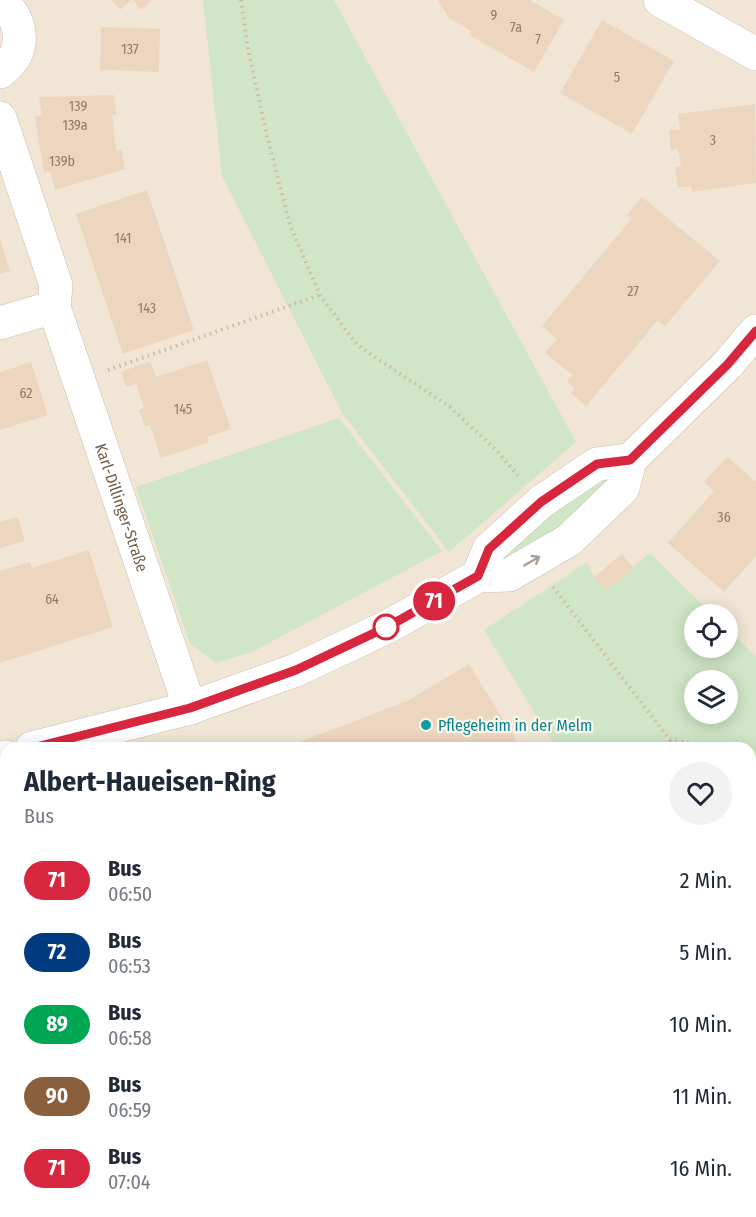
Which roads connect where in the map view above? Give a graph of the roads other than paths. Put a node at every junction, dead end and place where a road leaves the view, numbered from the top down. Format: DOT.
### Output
graph roads {
  1 [pos="660,0"];
  2 [pos="0,2"];
  3 [pos="756,54"];
  4 [pos="0,72"];
  5 [pos="0,118"];
  6 [pos="54,307"];
  7 [pos="0,323"];
  8 [pos="756,330"];
  9 [pos="630,460"];
  10 [pos="478,576"];
  11 [pos="190,708"];
  12 [pos="56,742"];
  1 -- 3 [label="street"];
  2 -- 4 [label="street"];
  5 -- 6 [label="street, Karl-Dillinger-Straße"];
  6 -- 7 [label="street"];
  6 -- 11 [label="street, Karl-Dillinger-Straße"];
  8 -- 9 [label="street"];
  9 -- 10 [label="street"];
  10 -- 9 [label="street, one-way"];
  10 -- 11 [label="street"];
  11 -- 12 [label="street"];
}
